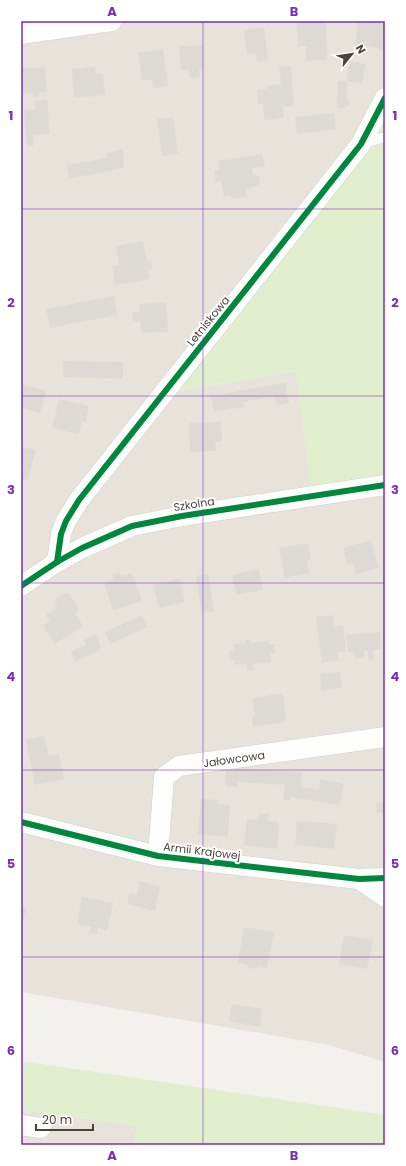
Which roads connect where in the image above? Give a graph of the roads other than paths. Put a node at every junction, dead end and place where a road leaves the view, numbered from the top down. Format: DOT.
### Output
graph roads {
  1 [pos="112,21"];
  2 [pos="21,34"];
  3 [pos="385,98"];
  4 [pos="385,137"];
  5 [pos="361,144"];
  6 [pos="385,485"];
  7 [pos="57,562"];
  8 [pos="21,586"];
  9 [pos="385,737"];
  10 [pos="21,822"];
  11 [pos="158,856"];
  12 [pos="385,878"];
  13 [pos="359,879"];
  14 [pos="385,897"];
  15 [pos="21,1125"];
  16 [pos="42,1128"];
  1 -- 2 [label="street"];
  3 -- 5 [label="street, Letniskowa"];
  4 -- 5 [label="lane"];
  5 -- 7 [label="street, Letniskowa"];
  6 -- 7 [label="street, Szkolna"];
  7 -- 8 [label="street, Szkolna"];
  9 -- 11 [label="street, Jałowcowa"];
  10 -- 11 [label="street, Armii Krajowej"];
  11 -- 13 [label="street, Armii Krajowej"];
  12 -- 13 [label="street, Armii Krajowej"];
  13 -- 14 [label="street"];
  15 -- 16 [label="street"];
}
